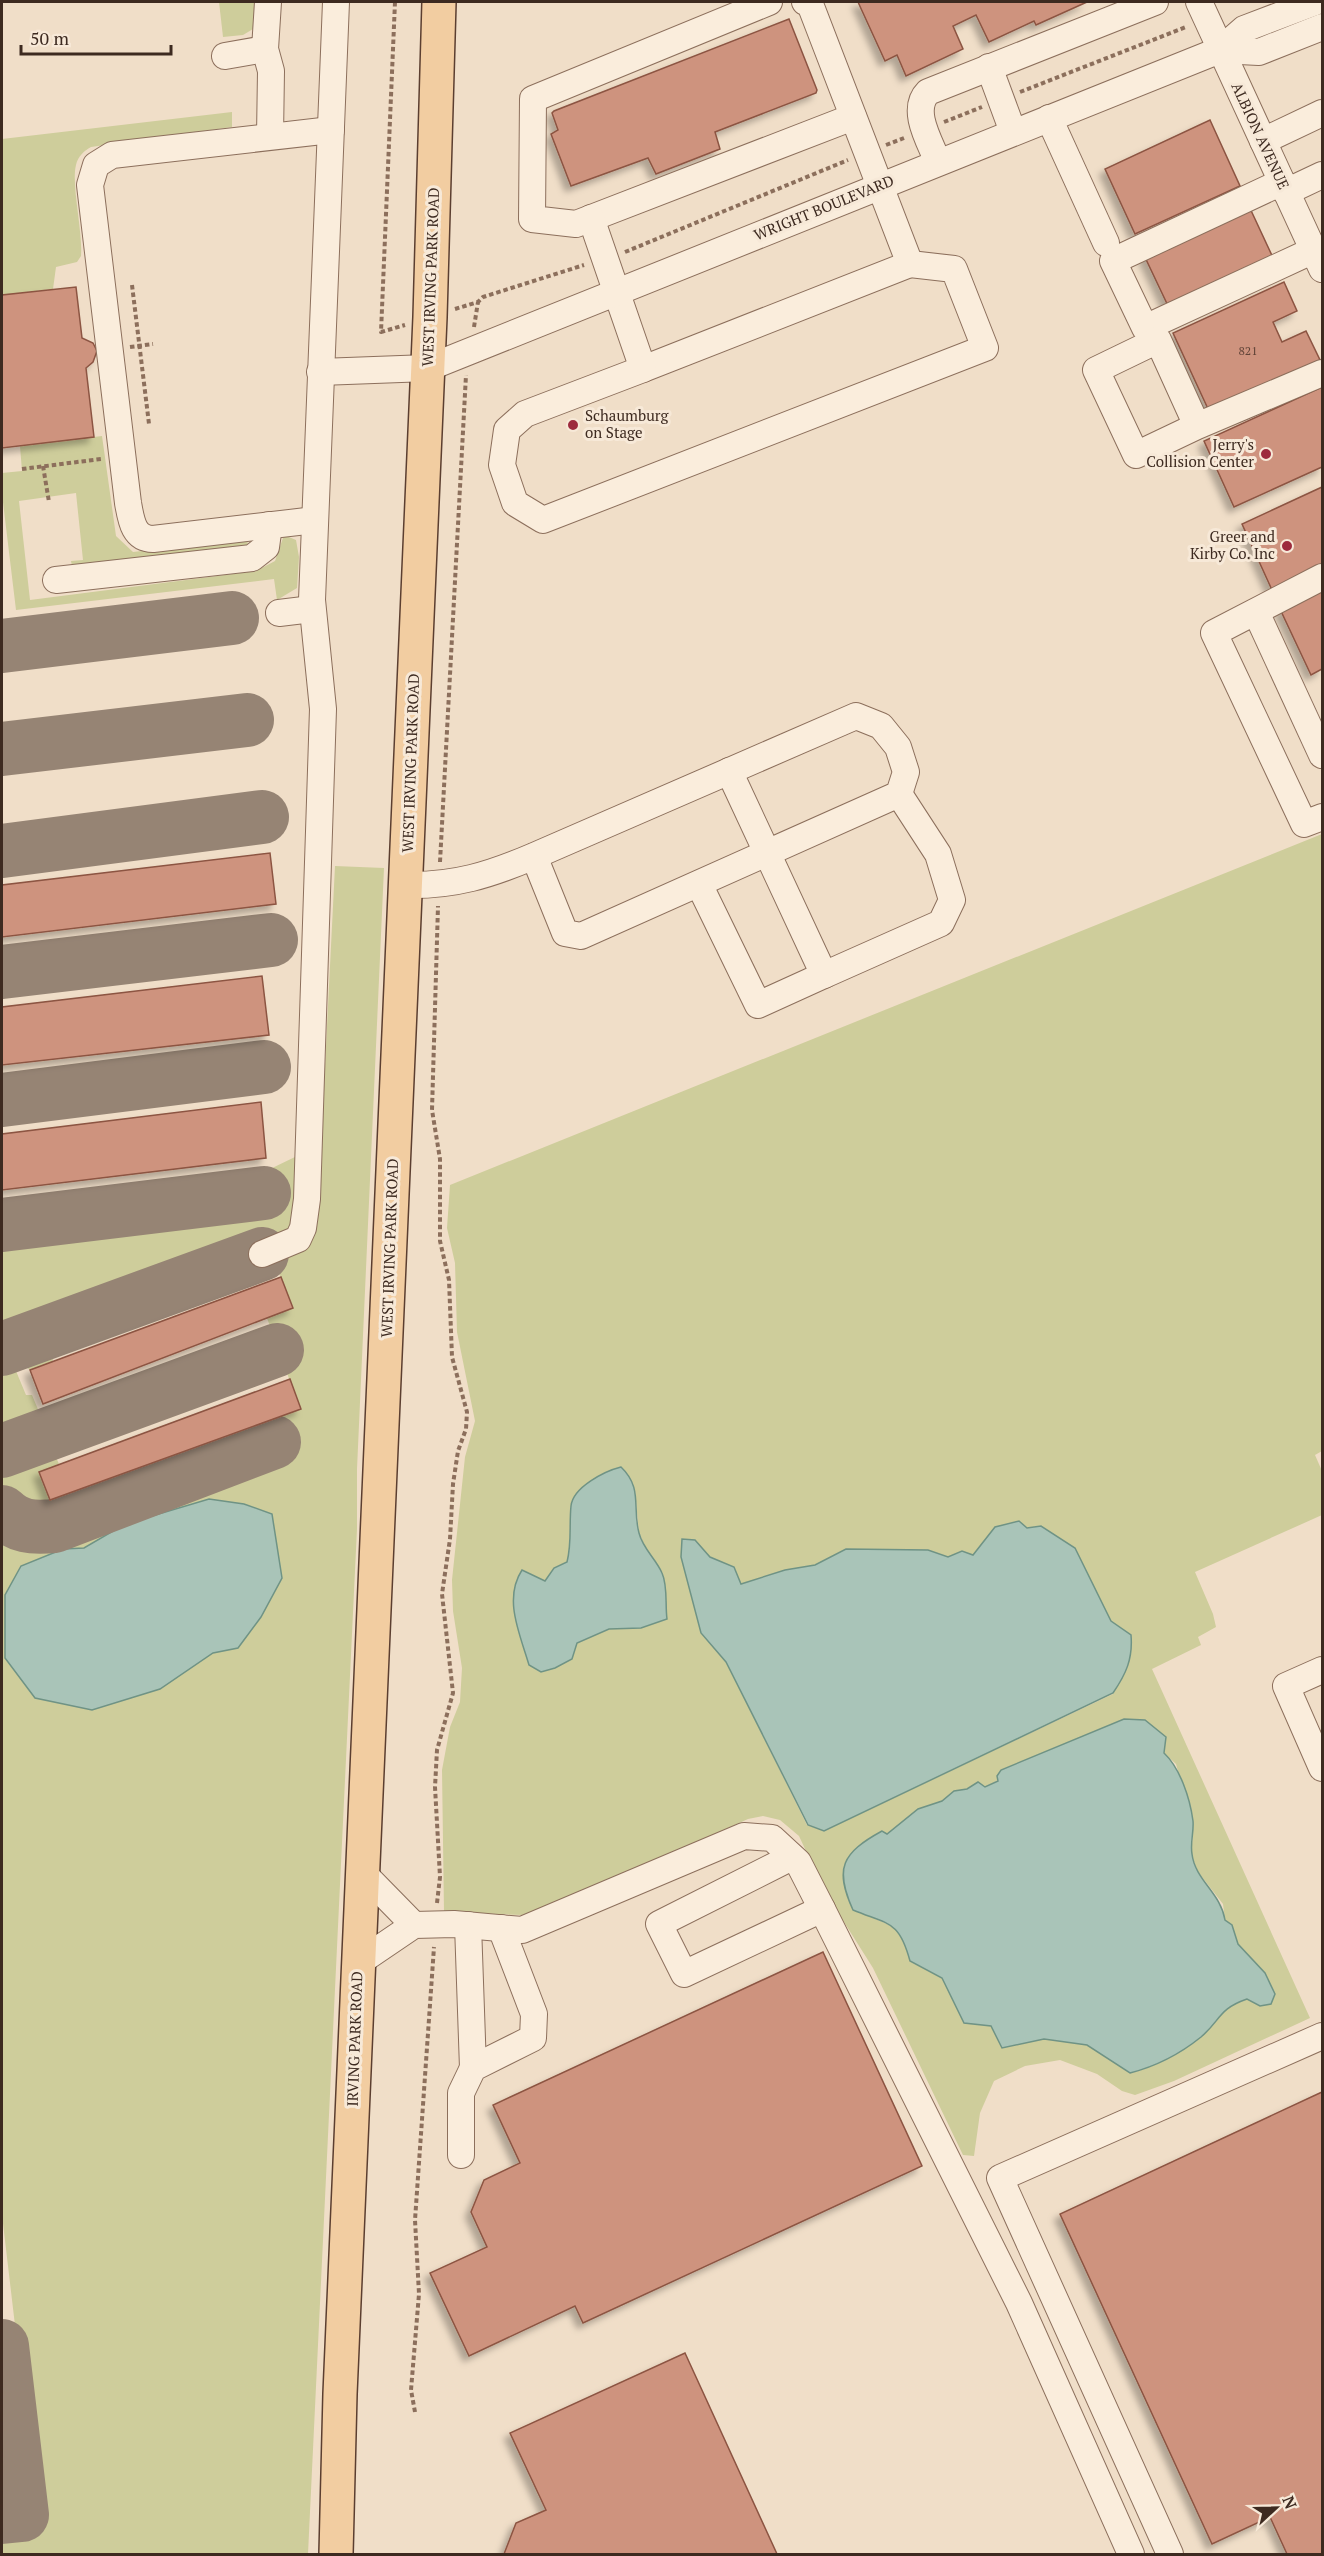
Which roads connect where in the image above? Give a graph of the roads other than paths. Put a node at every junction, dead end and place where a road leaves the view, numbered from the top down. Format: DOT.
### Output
graph roads {
  1 [pos="268,2"];
  2 [pos="336,2"];
  3 [pos="439,2"];
  4 [pos="769,2"];
  5 [pos="805,2"];
  6 [pos="1155,2"];
  7 [pos="1199,2"];
  8 [pos="1315,2"];
  9 [pos="1323,27"];
  10 [pos="265,49"];
  11 [pos="1220,50"];
  12 [pos="225,56"];
  13 [pos="989,68"];
  14 [pos="1323,113"];
  15 [pos="853,117"];
  16 [pos="1049,118"];
  17 [pos="331,130"];
  18 [pos="1013,132"];
  19 [pos="270,136"];
  20 [pos="1263,141"];
  21 [pos="938,162"];
  22 [pos="1323,175"];
  23 [pos="880,186"];
  24 [pos="1284,187"];
  25 [pos="591,218"];
  26 [pos="1106,243"];
  27 [pos="1318,260"];
  28 [pos="910,264"];
  29 [pos="617,292"];
  30 [pos="428,368"];
  31 [pos="643,369"];
  32 [pos="320,372"];
  33 [pos="1323,373"];
  34 [pos="1197,426"];
  35 [pos="315,520"];
  36 [pos="269,525"];
  37 [pos="1323,577"];
  38 [pos="56,580"];
  39 [pos="312,609"];
  40 [pos="1256,612"];
  41 [pos="279,613"];
  42 [pos="1323,755"];
  43 [pos="729,771"];
  44 [pos="899,794"];
  45 [pos="1323,818"];
  46 [pos="767,853"];
  47 [pos="534,856"];
  48 [pos="699,884"];
  49 [pos="406,885"];
  50 [pos="824,975"];
  51 [pos="262,1254"];
  52 [pos="378,1524"];
  53 [pos="1323,1670"];
  54 [pos="1323,1767"];
  55 [pos="792,1857"];
  56 [pos="363,1873"];
  57 [pos="822,1909"];
  58 [pos="425,1925"];
  59 [pos="468,1925"];
  60 [pos="501,1928"];
  61 [pos="358,1963"];
  62 [pos="1323,2037"];
  63 [pos="473,2068"];
  64 [pos="461,2155"];
  65 [pos="336,2554"];
  66 [pos="1131,2554"];
  67 [pos="1170,2554"];
  1 -- 10 [label="street"];
  2 -- 17 [label="street"];
  3 -- 30 [label="main road, WEST IRVING PARK ROAD"];
  4 -- 25 [label="street"];
  5 -- 15 [label="street"];
  6 -- 13 [label="street"];
  7 -- 11 [label="street, ALBION AVENUE"];
  8 -- 11 [label="street, WRIGHT BOULEVARD"];
  9 -- 11 [label="street, WRIGHT BOULEVARD"];
  10 -- 12 [label="street"];
  10 -- 19 [label="street"];
  11 -- 16 [label="street, WRIGHT BOULEVARD"];
  11 -- 20 [label="street, ALBION AVENUE"];
  13 -- 18 [label="street"];
  13 -- 21 [label="street"];
  14 -- 20 [label="street"];
  15 -- 23 [label="street"];
  15 -- 25 [label="street"];
  16 -- 18 [label="street, WRIGHT BOULEVARD"];
  16 -- 26 [label="street"];
  17 -- 19 [label="street"];
  17 -- 32 [label="street"];
  18 -- 21 [label="street, WRIGHT BOULEVARD"];
  19 -- 36 [label="street"];
  20 -- 24 [label="street, ALBION AVENUE"];
  21 -- 23 [label="street, WRIGHT BOULEVARD"];
  22 -- 24 [label="street"];
  23 -- 28 [label="street"];
  23 -- 29 [label="street, WRIGHT BOULEVARD"];
  24 -- 27 [label="street, ALBION AVENUE"];
  24 -- 27 [label="street"];
  25 -- 29 [label="street"];
  28 -- 31 [label="street"];
  28 -- 31 [label="street"];
  29 -- 30 [label="street, WRIGHT BOULEVARD"];
  29 -- 31 [label="street"];
  30 -- 32 [label="street, WRIGHT BOULEVARD"];
  30 -- 49 [label="main road, WEST IRVING PARK ROAD"];
  32 -- 35 [label="street"];
  33 -- 34 [label="street"];
  34 -- 34 [label="street"];
  35 -- 36 [label="street"];
  35 -- 39 [label="street"];
  36 -- 38 [label="street"];
  37 -- 40 [label="street"];
  39 -- 41 [label="street"];
  39 -- 51 [label="street"];
  40 -- 42 [label="street"];
  40 -- 45 [label="street"];
  43 -- 44 [label="street"];
  43 -- 46 [label="street"];
  43 -- 47 [label="street"];
  44 -- 46 [label="street"];
  44 -- 50 [label="street"];
  46 -- 48 [label="street"];
  46 -- 50 [label="street"];
  47 -- 48 [label="street"];
  47 -- 49 [label="street"];
  48 -- 50 [label="street"];
  49 -- 52 [label="main road, WEST IRVING PARK ROAD"];
  52 -- 56 [label="main road, IRVING PARK ROAD"];
  53 -- 54 [label="street"];
  55 -- 57 [label="street"];
  55 -- 57 [label="street"];
  55 -- 60 [label="street"];
  56 -- 58 [label="street"];
  56 -- 61 [label="main road, IRVING PARK ROAD"];
  57 -- 66 [label="street"];
  58 -- 59 [label="street"];
  58 -- 61 [label="street"];
  59 -- 60 [label="street"];
  59 -- 63 [label="street"];
  60 -- 63 [label="street"];
  61 -- 65 [label="main road, IRVING PARK ROAD"];
  62 -- 67 [label="street"];
  63 -- 64 [label="street"];
}
